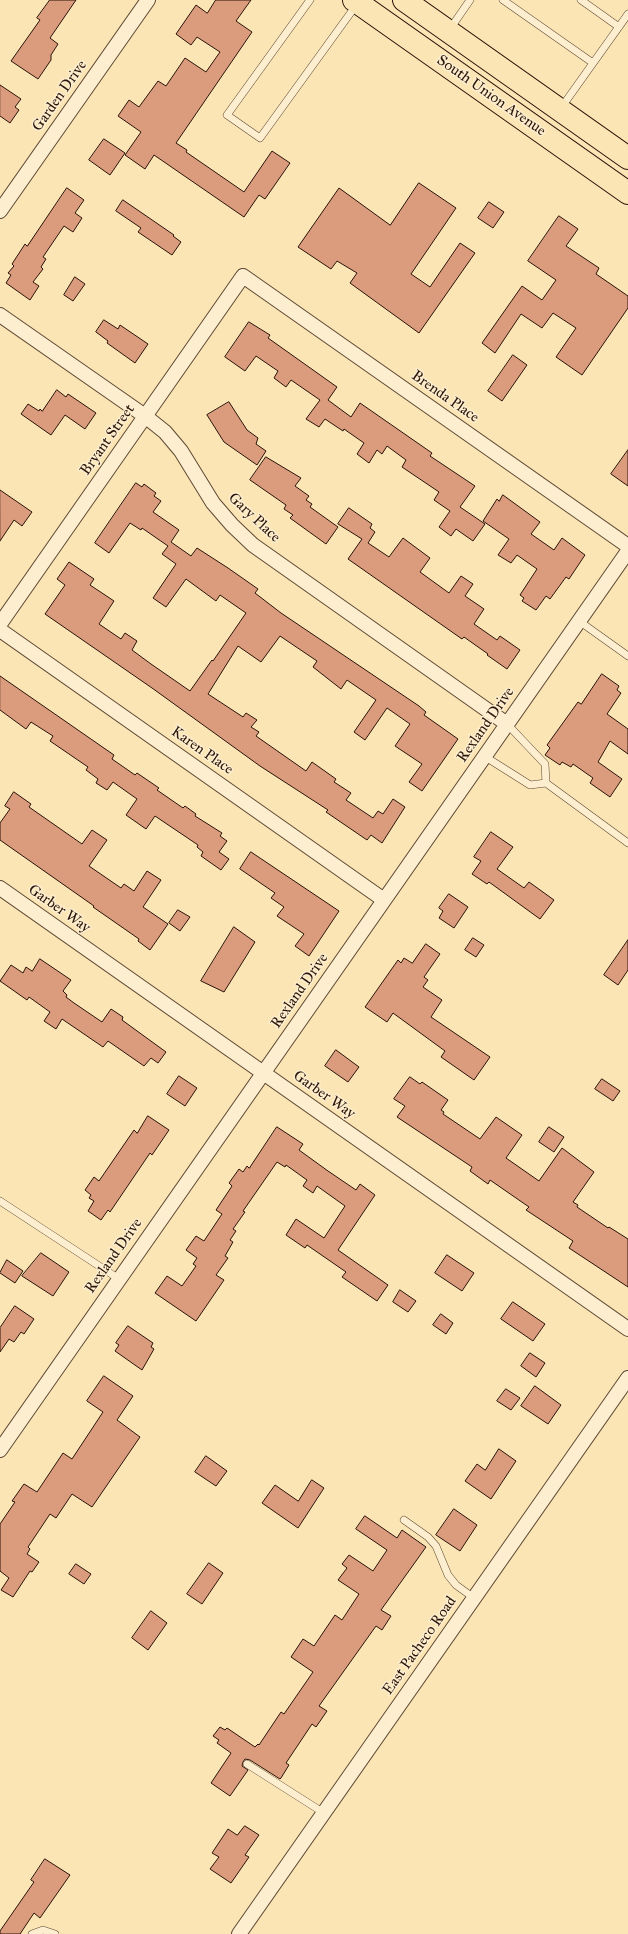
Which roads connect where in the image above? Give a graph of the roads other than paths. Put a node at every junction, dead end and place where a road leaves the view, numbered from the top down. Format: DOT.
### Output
graph roads {
  1 [pos="148,0"];
  2 [pos="310,0"];
  3 [pos="404,0"];
  4 [pos="470,0"];
  5 [pos="504,0"];
  6 [pos="581,0"];
  7 [pos="356,2"];
  8 [pos="628,14"];
  9 [pos="619,27"];
  10 [pos="448,31"];
  11 [pos="593,63"];
  12 [pos="560,110"];
  13 [pos="628,158"];
  14 [pos="628,193"];
  15 [pos="0,211"];
  16 [pos="243,276"];
  17 [pos="0,315"];
  18 [pos="145,416"];
  19 [pos="628,546"];
  20 [pos="628,551"];
  21 [pos="579,621"];
  22 [pos="0,624"];
  23 [pos="0,630"];
  24 [pos="628,656"];
  25 [pos="507,724"];
  26 [pos="484,756"];
  27 [pos="546,783"];
  28 [pos="628,843"];
  29 [pos="0,888"];
  30 [pos="384,900"];
  31 [pos="263,1073"];
  32 [pos="0,1201"];
  33 [pos="119,1279"];
  34 [pos="628,1329"];
  35 [pos="628,1378"];
  36 [pos="0,1450"];
  37 [pos="404,1520"];
  38 [pos="474,1598"];
  39 [pos="247,1764"];
  40 [pos="324,1813"];
  41 [pos="32,1934"];
  42 [pos="55,1934"];
  43 [pos="239,1934"];
  1 -- 15 [label="street, Garden Drive"];
  2 -- 7 [label="lane"];
  3 -- 10 [label="main road, South Union Avenue"];
  4 -- 10 [label="lane"];
  5 -- 11 [label="lane"];
  6 -- 9 [label="lane"];
  7 -- 14 [label="main road, South Union Avenue"];
  8 -- 9 [label="lane"];
  9 -- 11 [label="lane"];
  10 -- 12 [label="main road, South Union Avenue"];
  11 -- 12 [label="lane"];
  12 -- 13 [label="main road, South Union Avenue"];
  16 -- 18 [label="street, Bryant Street"];
  16 -- 19 [label="street, Brenda Place"];
  17 -- 18 [label="street, Gary Place"];
  18 -- 22 [label="street, Bryant Street"];
  18 -- 25 [label="street, Gary Place"];
  20 -- 21 [label="street, Rexland Drive"];
  21 -- 24 [label="lane"];
  21 -- 25 [label="street, Rexland Drive"];
  23 -- 30 [label="street, Karen Place"];
  25 -- 26 [label="street, Rexland Drive"];
  25 -- 27 [label="lane"];
  26 -- 27 [label="lane"];
  26 -- 30 [label="street, Rexland Drive"];
  27 -- 28 [label="lane"];
  29 -- 31 [label="street, Garber Way"];
  30 -- 31 [label="street, Rexland Drive"];
  31 -- 33 [label="street, Rexland Drive"];
  31 -- 34 [label="street, Garber Way"];
  32 -- 33 [label="lane"];
  33 -- 36 [label="street, Rexland Drive"];
  35 -- 38 [label="street, East Pacheco Road"];
  37 -- 38 [label="lane"];
  38 -- 40 [label="street, East Pacheco Road"];
  39 -- 40 [label="lane"];
  40 -- 43 [label="street, East Pacheco Road"];
  41 -- 42 [label="lane"];
}
